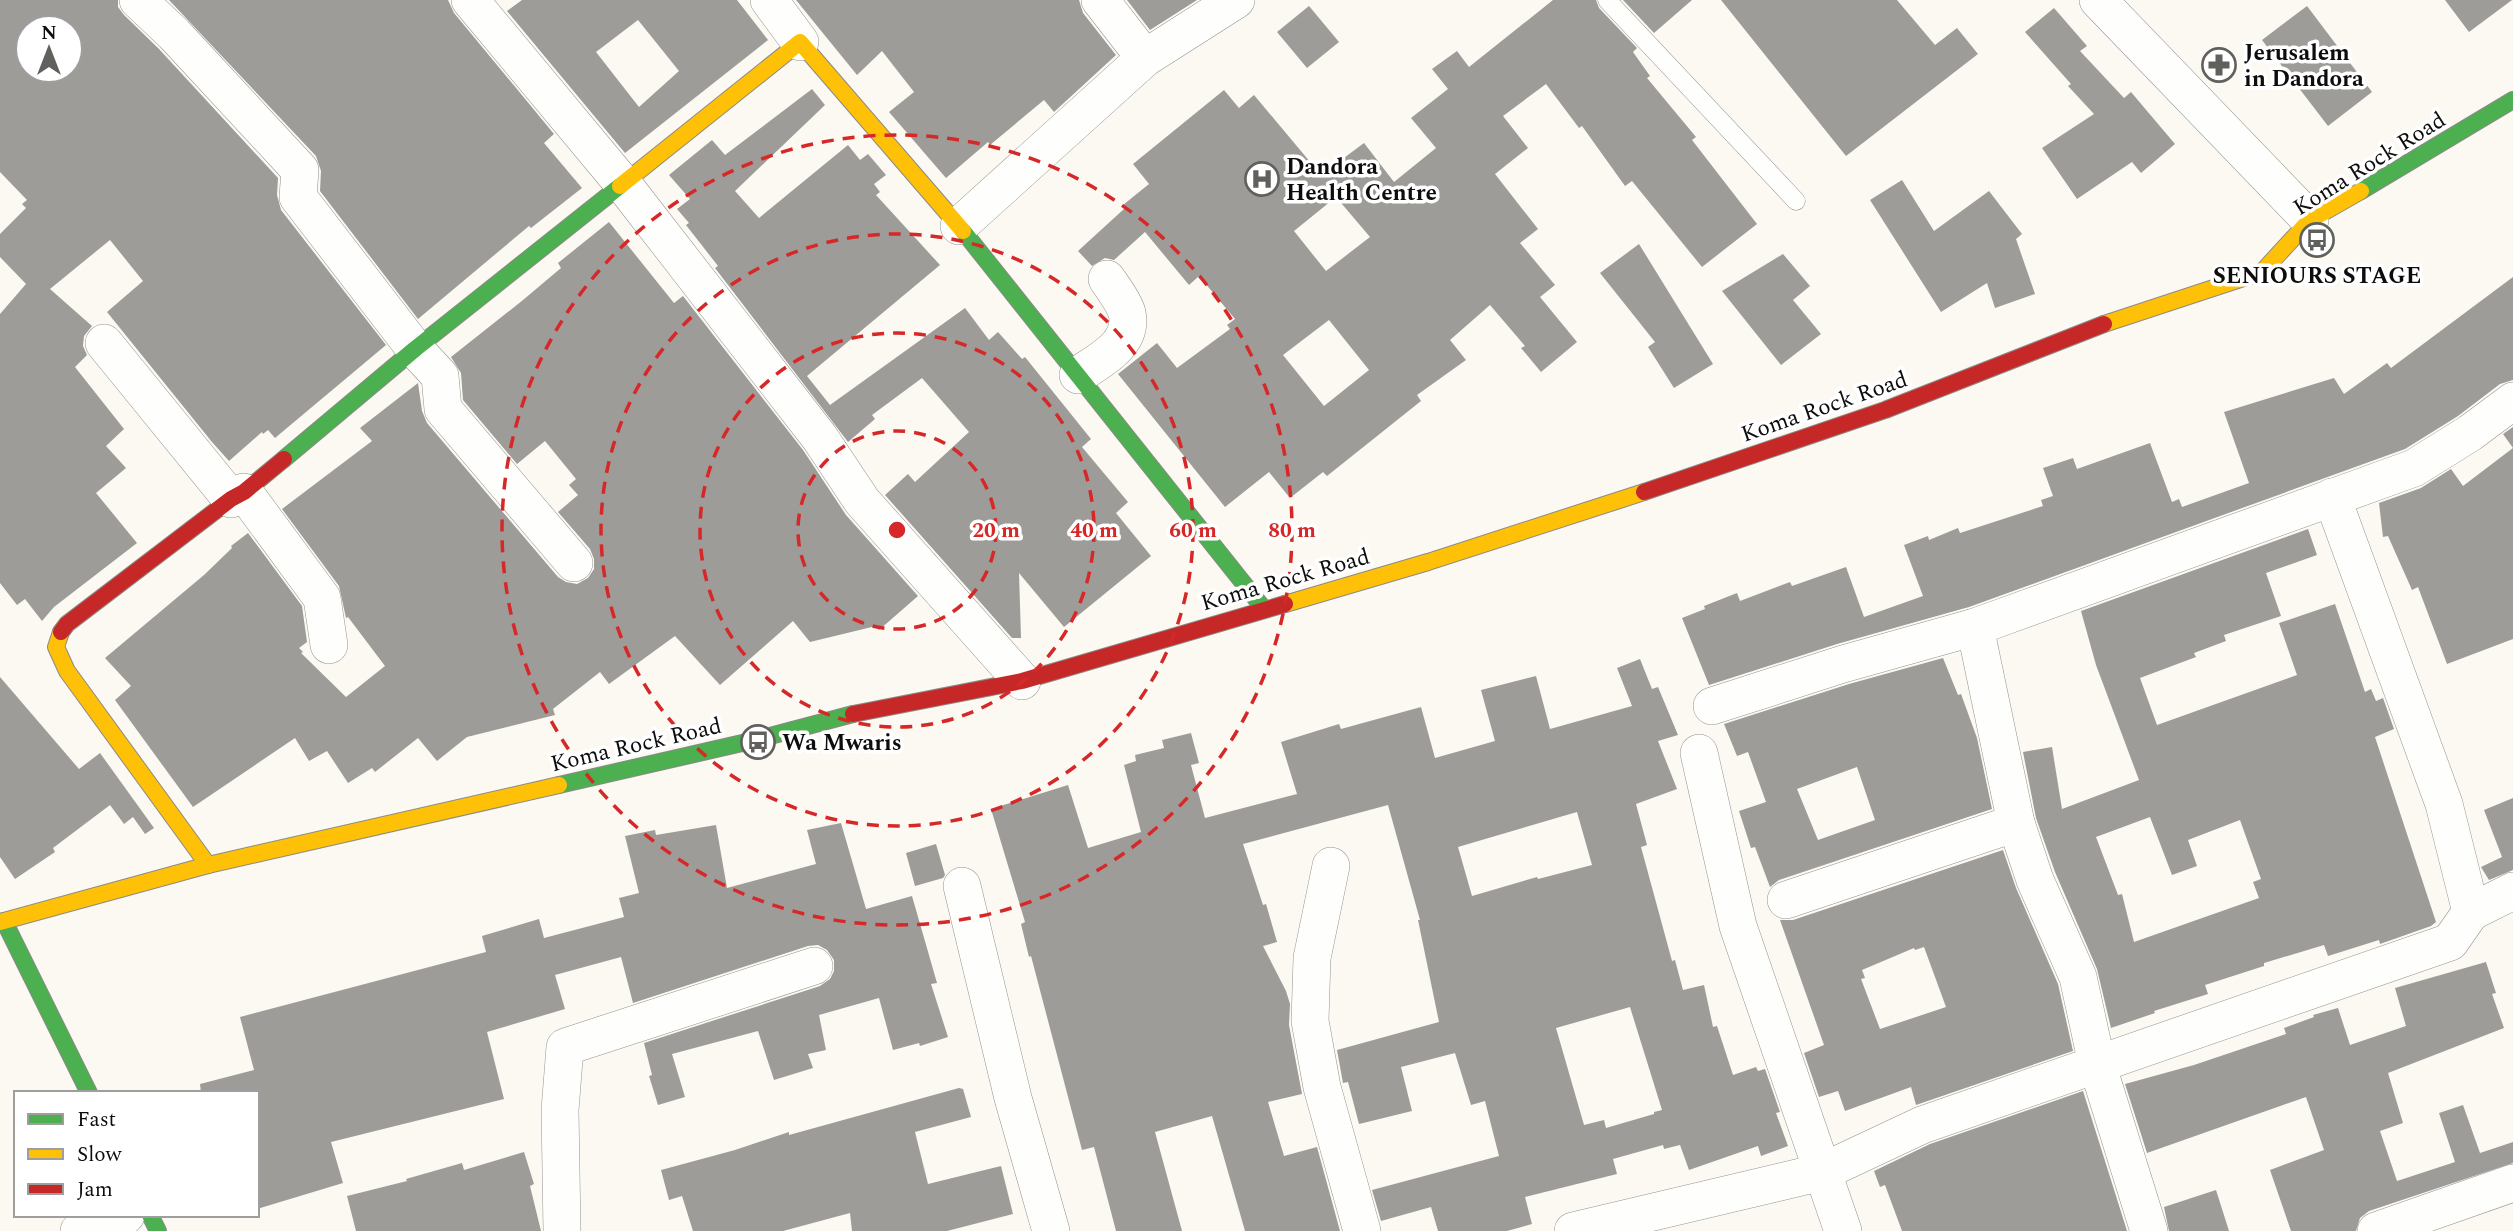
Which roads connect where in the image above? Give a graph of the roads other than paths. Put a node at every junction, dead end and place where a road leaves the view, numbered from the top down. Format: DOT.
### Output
graph roads {
  1 [pos="138,0"];
  2 [pos="470,0"];
  3 [pos="769,0"];
  4 [pos="1100,0"];
  5 [pos="1236,0"];
  6 [pos="1606,0"];
  7 [pos="2098,0"];
  8 [pos="800,42"];
  9 [pos="1145,58"];
  10 [pos="2513,100"];
  11 [pos="623,184"];
  12 [pos="1796,201"];
  13 [pos="2310,220"];
  14 [pos="959,226"];
  15 [pos="1107,279"];
  16 [pos="104,343"];
  17 [pos="415,349"];
  18 [pos="1078,375"];
  19 [pos="2513,401"];
  20 [pos="237,496"];
  21 [pos="2332,497"];
  22 [pos="574,563"];
  23 [pos="1264,609"];
  24 [pos="1976,627"];
  25 [pos="329,645"];
  26 [pos="1022,681"];
  27 [pos="1712,706"];
  28 [pos="1699,753"];
  29 [pos="2016,823"];
  30 [pos="208,865"];
  31 [pos="1331,866"];
  32 [pos="962,887"];
  33 [pos="2513,891"];
  34 [pos="1786,900"];
  35 [pos="2472,912"];
  36 [pos="1,919"];
  37 [pos="814,966"];
  38 [pos="2097,1064"];
  39 [pos="88,1091"];
  40 [pos="1822,1172"];
  41 [pos="2513,1183"];
  42 [pos="120,1217"];
  43 [pos="79,1231"];
  44 [pos="562,1231"];
  45 [pos="1051,1231"];
  46 [pos="1362,1231"];
  47 [pos="1573,1231"];
  48 [pos="1843,1231"];
  49 [pos="2149,1231"];
  50 [pos="2376,1231"];
  1 -- 17 [label="street"];
  2 -- 11 [label="street"];
  3 -- 8 [label="street"];
  4 -- 9 [label="street"];
  5 -- 9 [label="street"];
  6 -- 12 [label="lane"];
  7 -- 13 [label="street"];
  8 -- 11 [label="main road"];
  8 -- 14 [label="main road"];
  9 -- 14 [label="street"];
  10 -- 13 [label="main road, Koma Rock Road"];
  11 -- 17 [label="main road"];
  11 -- 26 [label="street"];
  13 -- 23 [label="main road, Koma Rock Road"];
  14 -- 18 [label="main road"];
  15 -- 18 [label="street"];
  16 -- 20 [label="street"];
  17 -- 20 [label="main road"];
  17 -- 22 [label="street"];
  18 -- 23 [label="main road"];
  19 -- 21 [label="street"];
  20 -- 25 [label="street"];
  20 -- 30 [label="main road"];
  21 -- 24 [label="street"];
  21 -- 35 [label="street"];
  23 -- 26 [label="main road, Koma Rock Road"];
  24 -- 27 [label="street"];
  24 -- 29 [label="street"];
  26 -- 30 [label="main road, Koma Rock Road"];
  28 -- 40 [label="street"];
  29 -- 34 [label="street"];
  29 -- 38 [label="street"];
  30 -- 36 [label="main road, Koma Rock Road"];
  31 -- 46 [label="street"];
  32 -- 45 [label="street"];
  33 -- 35 [label="street"];
  35 -- 38 [label="street"];
  36 -- 39 [label="main road"];
  37 -- 44 [label="street"];
  38 -- 40 [label="street"];
  38 -- 49 [label="street"];
  40 -- 47 [label="street"];
  40 -- 48 [label="street"];
  41 -- 50 [label="street"];
  42 -- 43 [label="street"];
}
